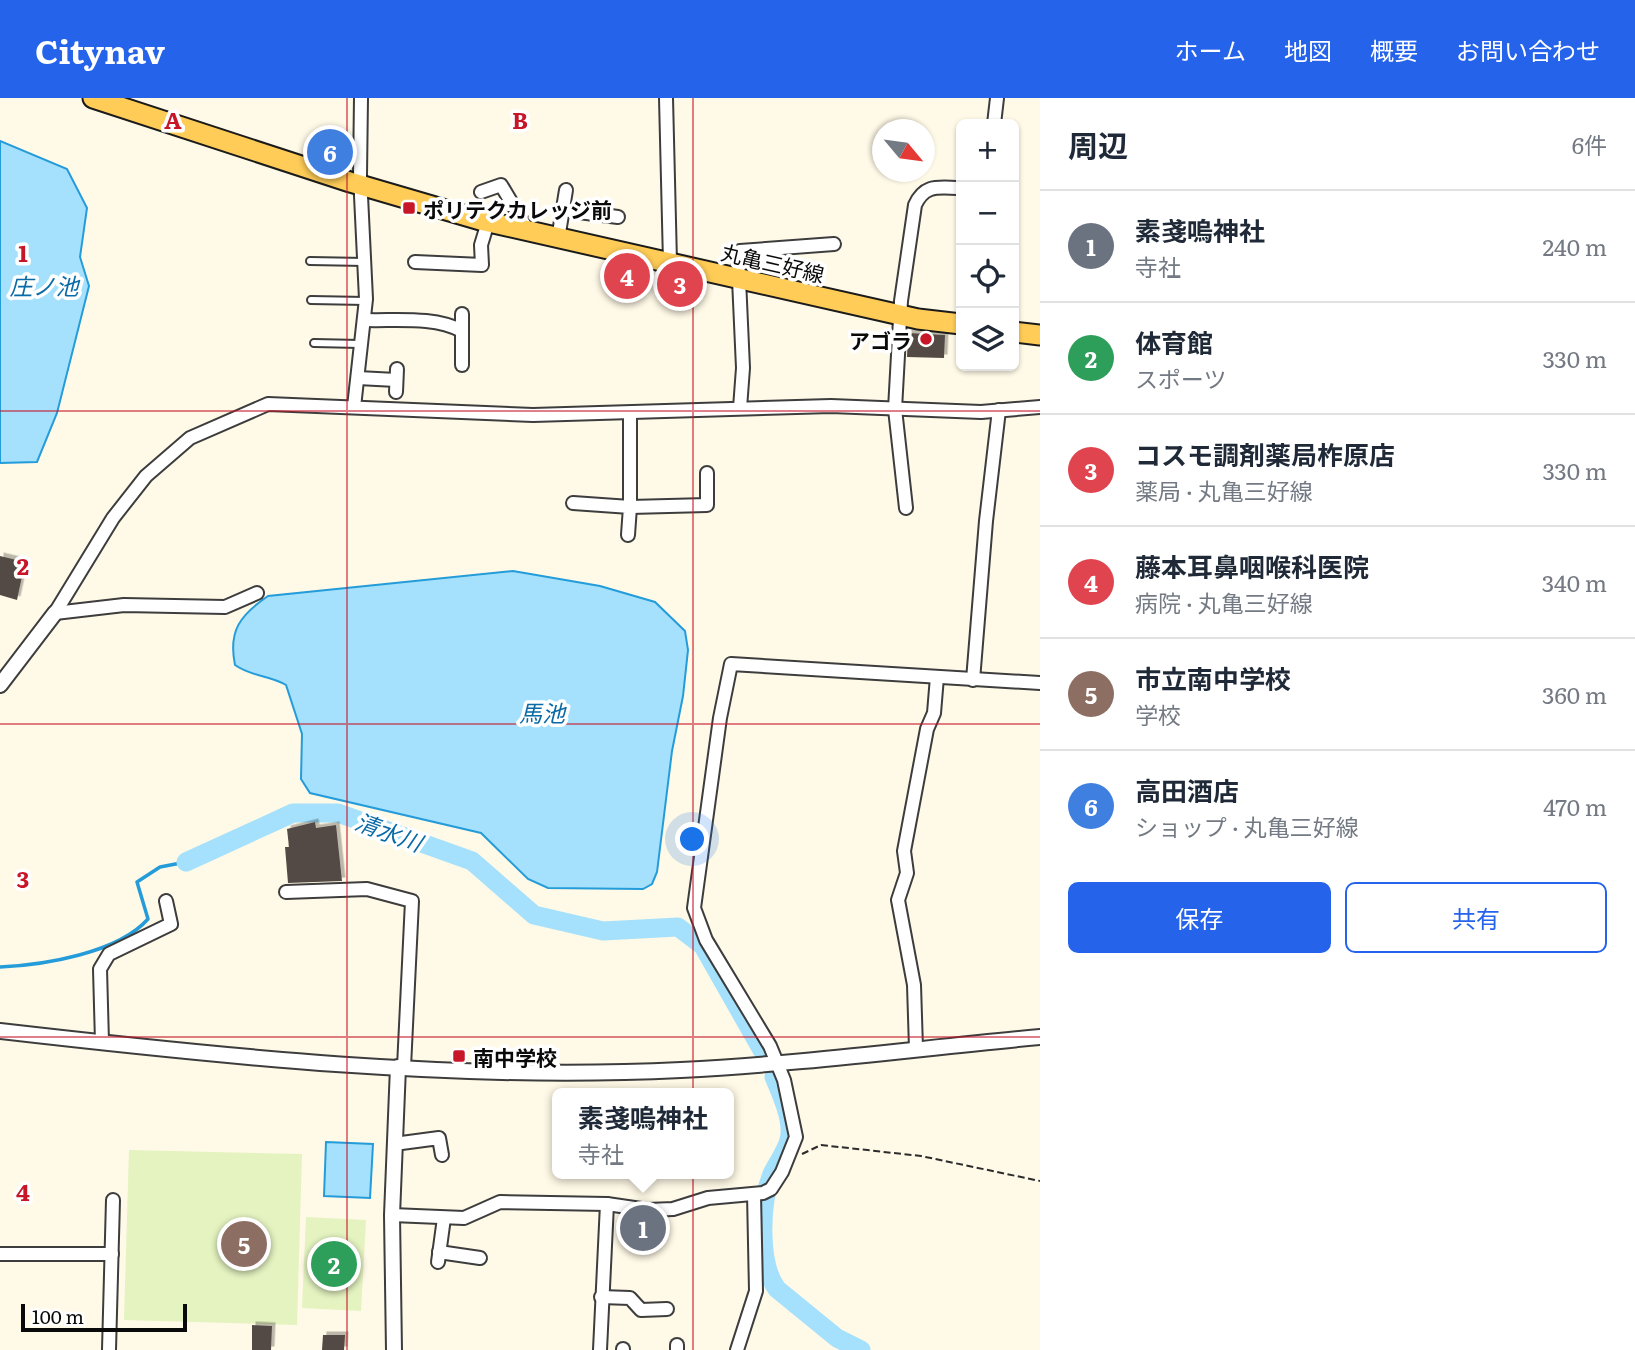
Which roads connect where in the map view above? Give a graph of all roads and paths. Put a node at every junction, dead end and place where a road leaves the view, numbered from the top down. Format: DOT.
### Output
graph roads {
  1 [pos="93,98"];
  2 [pos="360,98"];
  3 [pos="666,98"];
  4 [pos="997,98"];
  5 [pos="995,119"];
  6 [pos="361,186"];
  7 [pos="956,188"];
  8 [pos="566,190"];
  9 [pos="481,192"];
  10 [pos="563,211"];
  11 [pos="618,218"];
  12 [pos="488,222"];
  13 [pos="530,232"];
  14 [pos="558,239"];
  15 [pos="834,244"];
  16 [pos="310,261"];
  17 [pos="365,262"];
  18 [pos="415,262"];
  19 [pos="670,262"];
  20 [pos="739,278"];
  21 [pos="311,300"];
  22 [pos="366,301"];
  23 [pos="462,314"];
  24 [pos="901,315"];
  25 [pos="365,320"];
  26 [pos="956,323"];
  27 [pos="462,331"];
  28 [pos="1019,333"];
  29 [pos="1040,335"];
  30 [pos="314,343"];
  31 [pos="362,344"];
  32 [pos="462,365"];
  33 [pos="358,378"];
  34 [pos="396,380"];
  35 [pos="354,407"];
  36 [pos="1040,407"];
  37 [pos="740,408"];
  38 [pos="895,409"];
  39 [pos="999,410"];
  40 [pos="630,413"];
  41 [pos="708,473"];
  42 [pos="573,503"];
  43 [pos="630,508"];
  44 [pos="906,508"];
  45 [pos="628,535"];
  46 [pos="257,593"];
  47 [pos="55,613"];
  48 [pos="937,677"];
  49 [pos="973,680"];
  50 [pos="1040,683"];
  51 [pos="0,685"];
  52 [pos="286,892"];
  53 [pos="166,901"];
  54 [pos="0,1031"];
  55 [pos="1040,1037"];
  56 [pos="102,1042"];
  57 [pos="916,1048"];
  58 [pos="776,1063"];
  59 [pos="401,1067"];
  60 [pos="394,1144"];
  61 [pos="442,1155"];
  62 [pos="790,1156"];
  63 [pos="1040,1181"];
  64 [pos="763,1192"];
  65 [pos="113,1200"];
  66 [pos="607,1204"];
  67 [pos="392,1215"];
  68 [pos="444,1218"];
  69 [pos="606,1232"];
  70 [pos="642,1234"];
  71 [pos="0,1254"];
  72 [pos="112,1254"];
  73 [pos="480,1258"];
  74 [pos="601,1297"];
  75 [pos="667,1309"];
  76 [pos="109,1350"];
  77 [pos="394,1350"];
  78 [pos="600,1350"];
  79 [pos="737,1350"];
  1 -- 6 [label="main road, 丸亀三好線"];
  2 -- 6 [label="street"];
  3 -- 19 [label="street"];
  4 -- 5 [label="street"];
  6 -- 12 [label="main road, 丸亀三好線"];
  6 -- 17 [label="street"];
  7 -- 24 [label="street"];
  8 -- 10 [label="street"];
  9 -- 13 [label="street"];
  10 -- 11 [label="street"];
  10 -- 14 [label="street"];
  12 -- 13 [label="main road, 丸亀三好線"];
  12 -- 18 [label="street"];
  13 -- 14 [label="main road, 丸亀三好線"];
  14 -- 19 [label="main road, 丸亀三好線"];
  15 -- 20 [label="street"];
  16 -- 17 [label="lane"];
  17 -- 22 [label="street"];
  19 -- 20 [label="main road, 丸亀三好線"];
  20 -- 24 [label="main road, 丸亀三好線"];
  20 -- 37 [label="street"];
  21 -- 22 [label="lane"];
  22 -- 25 [label="street"];
  23 -- 27 [label="street"];
  24 -- 26 [label="main road, 丸亀三好線"];
  24 -- 38 [label="street"];
  25 -- 27 [label="street"];
  25 -- 31 [label="street"];
  27 -- 32 [label="street"];
  28 -- 29 [label="main road"];
  30 -- 31 [label="lane"];
  31 -- 33 [label="street"];
  33 -- 34 [label="street"];
  33 -- 35 [label="street"];
  35 -- 40 [label="street"];
  35 -- 47 [label="street"];
  36 -- 39 [label="street"];
  37 -- 38 [label="street"];
  37 -- 40 [label="street"];
  38 -- 39 [label="street"];
  38 -- 44 [label="street"];
  39 -- 49 [label="street"];
  40 -- 43 [label="street"];
  41 -- 43 [label="street"];
  42 -- 43 [label="street"];
  43 -- 45 [label="street"];
  46 -- 47 [label="street"];
  47 -- 51 [label="street"];
  48 -- 49 [label="street"];
  48 -- 57 [label="street"];
  48 -- 58 [label="street"];
  49 -- 50 [label="street"];
  52 -- 59 [label="street"];
  53 -- 56 [label="street"];
  54 -- 56 [label="street"];
  55 -- 57 [label="street"];
  56 -- 59 [label="street"];
  57 -- 58 [label="street"];
  58 -- 59 [label="street"];
  58 -- 62 [label="street"];
  59 -- 60 [label="street"];
  60 -- 61 [label="street"];
  60 -- 67 [label="street"];
  62 -- 63 [label="path"];
  62 -- 64 [label="street"];
  64 -- 66 [label="street"];
  64 -- 79 [label="street"];
  65 -- 72 [label="street"];
  66 -- 68 [label="street"];
  66 -- 69 [label="street"];
  67 -- 68 [label="street"];
  67 -- 77 [label="street"];
  68 -- 73 [label="street"];
  69 -- 70 [label="path"];
  69 -- 74 [label="street"];
  71 -- 72 [label="street"];
  72 -- 76 [label="street"];
  74 -- 75 [label="street"];
  74 -- 78 [label="street"];
}
